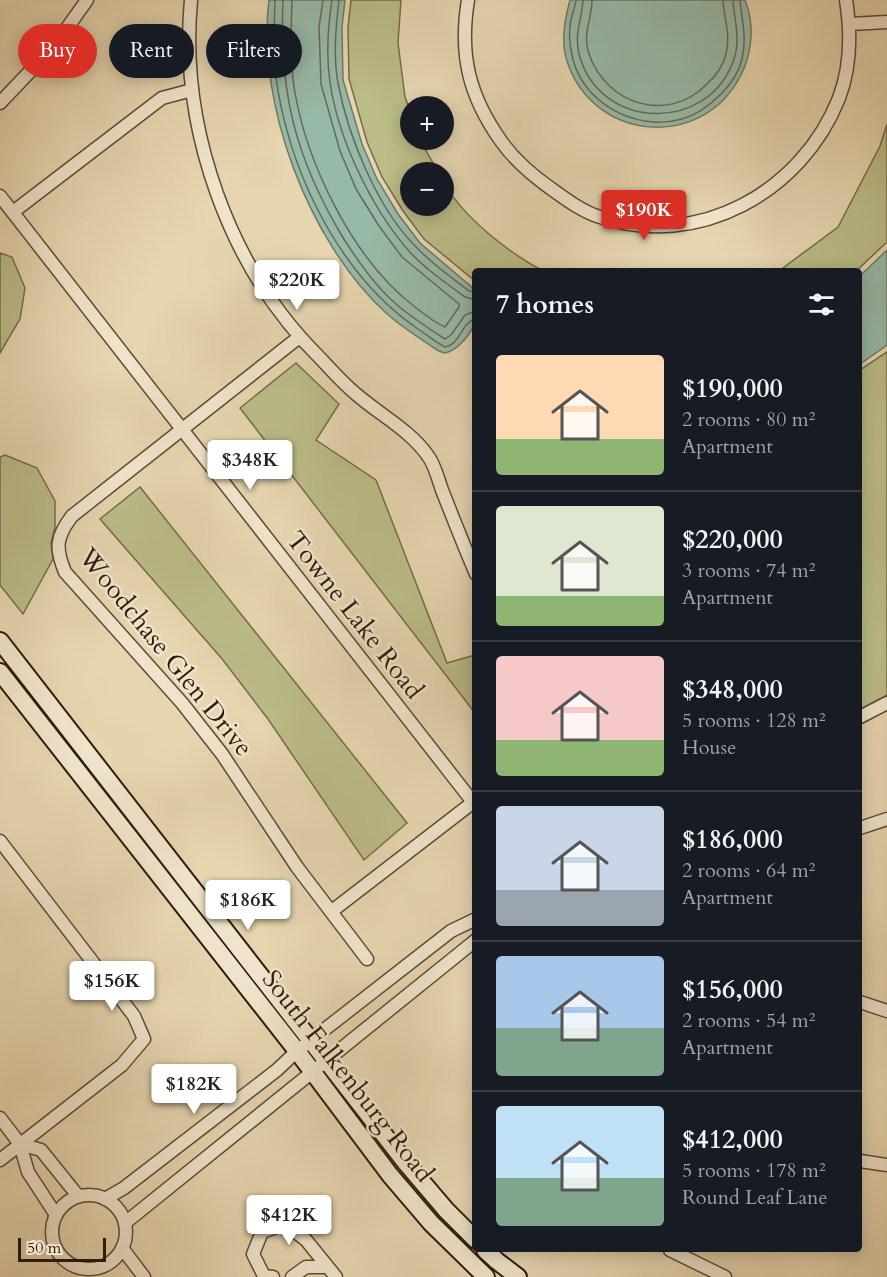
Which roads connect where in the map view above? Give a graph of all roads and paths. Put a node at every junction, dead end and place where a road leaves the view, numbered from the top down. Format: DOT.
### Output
graph roads {
  1 [pos="87,0"];
  2 [pos="191,0"];
  3 [pos="468,0"];
  4 [pos="846,0"];
  5 [pos="887,22"];
  6 [pos="850,24"];
  7 [pos="192,90"];
  8 [pos="0,104"];
  9 [pos="0,196"];
  10 [pos="13,212"];
  11 [pos="298,338"];
  12 [pos="183,429"];
  13 [pos="472,564"];
  14 [pos="0,641"];
  15 [pos="0,672"];
  16 [pos="887,703"];
  17 [pos="862,716"];
  18 [pos="94,762"];
  19 [pos="79,773"];
  20 [pos="472,800"];
  21 [pos="472,805"];
  22 [pos="887,819"];
  23 [pos="862,827"];
  24 [pos="0,841"];
  25 [pos="333,911"];
  26 [pos="472,921"];
  27 [pos="472,943"];
  28 [pos="367,959"];
  29 [pos="862,1003"];
  30 [pos="887,1011"];
  31 [pos="311,1041"];
  32 [pos="297,1051"];
  33 [pos="327,1062"];
  34 [pos="312,1074"];
  35 [pos="0,1118"];
  36 [pos="20,1144"];
  37 [pos="0,1160"];
  38 [pos="862,1161"];
  39 [pos="887,1165"];
  40 [pos="78,1197"];
  41 [pos="105,1199"];
  42 [pos="56,1215"];
  43 [pos="125,1223"];
  44 [pos="472,1236"];
  45 [pos="122,1248"];
  46 [pos="487,1252"];
  47 [pos="674,1252"];
  48 [pos="326,1267"];
  49 [pos="99,1273"];
  50 [pos="144,1277"];
  51 [pos="273,1277"];
  52 [pos="292,1277"];
  53 [pos="336,1277"];
  54 [pos="486,1277"];
  55 [pos="518,1277"];
  56 [pos="725,1277"];
  1 -- 8 [label="street"];
  2 -- 7 [label="street"];
  3 -- 6 [label="street"];
  4 -- 6 [label="street"];
  5 -- 6 [label="street"];
  7 -- 10 [label="street"];
  7 -- 11 [label="street"];
  9 -- 10 [label="street, Towne Lake Road"];
  10 -- 12 [label="street, Towne Lake Road"];
  11 -- 12 [label="street, Woodchase Glen Drive"];
  11 -- 13 [label="street"];
  12 -- 20 [label="street, Towne Lake Road"];
  12 -- 25 [label="street, Woodchase Glen Drive"];
  14 -- 18 [label="street, South Falkenburg Road"];
  15 -- 19 [label="street, South Falkenburg Road"];
  16 -- 17 [label="street"];
  18 -- 19 [label="street"];
  18 -- 31 [label="street, South Falkenburg Road"];
  19 -- 32 [label="street, South Falkenburg Road"];
  21 -- 25 [label="street"];
  22 -- 23 [label="street"];
  24 -- 36 [label="street"];
  25 -- 28 [label="street, Woodchase Glen Drive"];
  26 -- 31 [label="street"];
  27 -- 33 [label="street"];
  29 -- 30 [label="street"];
  31 -- 32 [label="street"];
  31 -- 33 [label="street, South Falkenburg Road"];
  32 -- 34 [label="street, South Falkenburg Road"];
  32 -- 41 [label="street"];
  33 -- 34 [label="street"];
  33 -- 44 [label="street, South Falkenburg Road"];
  34 -- 43 [label="street"];
  34 -- 54 [label="street, South Falkenburg Road"];
  35 -- 36 [label="street"];
  36 -- 37 [label="street"];
  36 -- 40 [label="street"];
  36 -- 42 [label="street"];
  38 -- 39 [label="street"];
  40 -- 41 [label="street"];
  40 -- 42 [label="street"];
  41 -- 43 [label="street"];
  42 -- 49 [label="street"];
  43 -- 45 [label="street"];
  45 -- 49 [label="street"];
  45 -- 50 [label="street"];
  46 -- 55 [label="street"];
  47 -- 56 [label="street"];
  48 -- 51 [label="street"];
  48 -- 52 [label="street"];
  48 -- 53 [label="street"];
}
